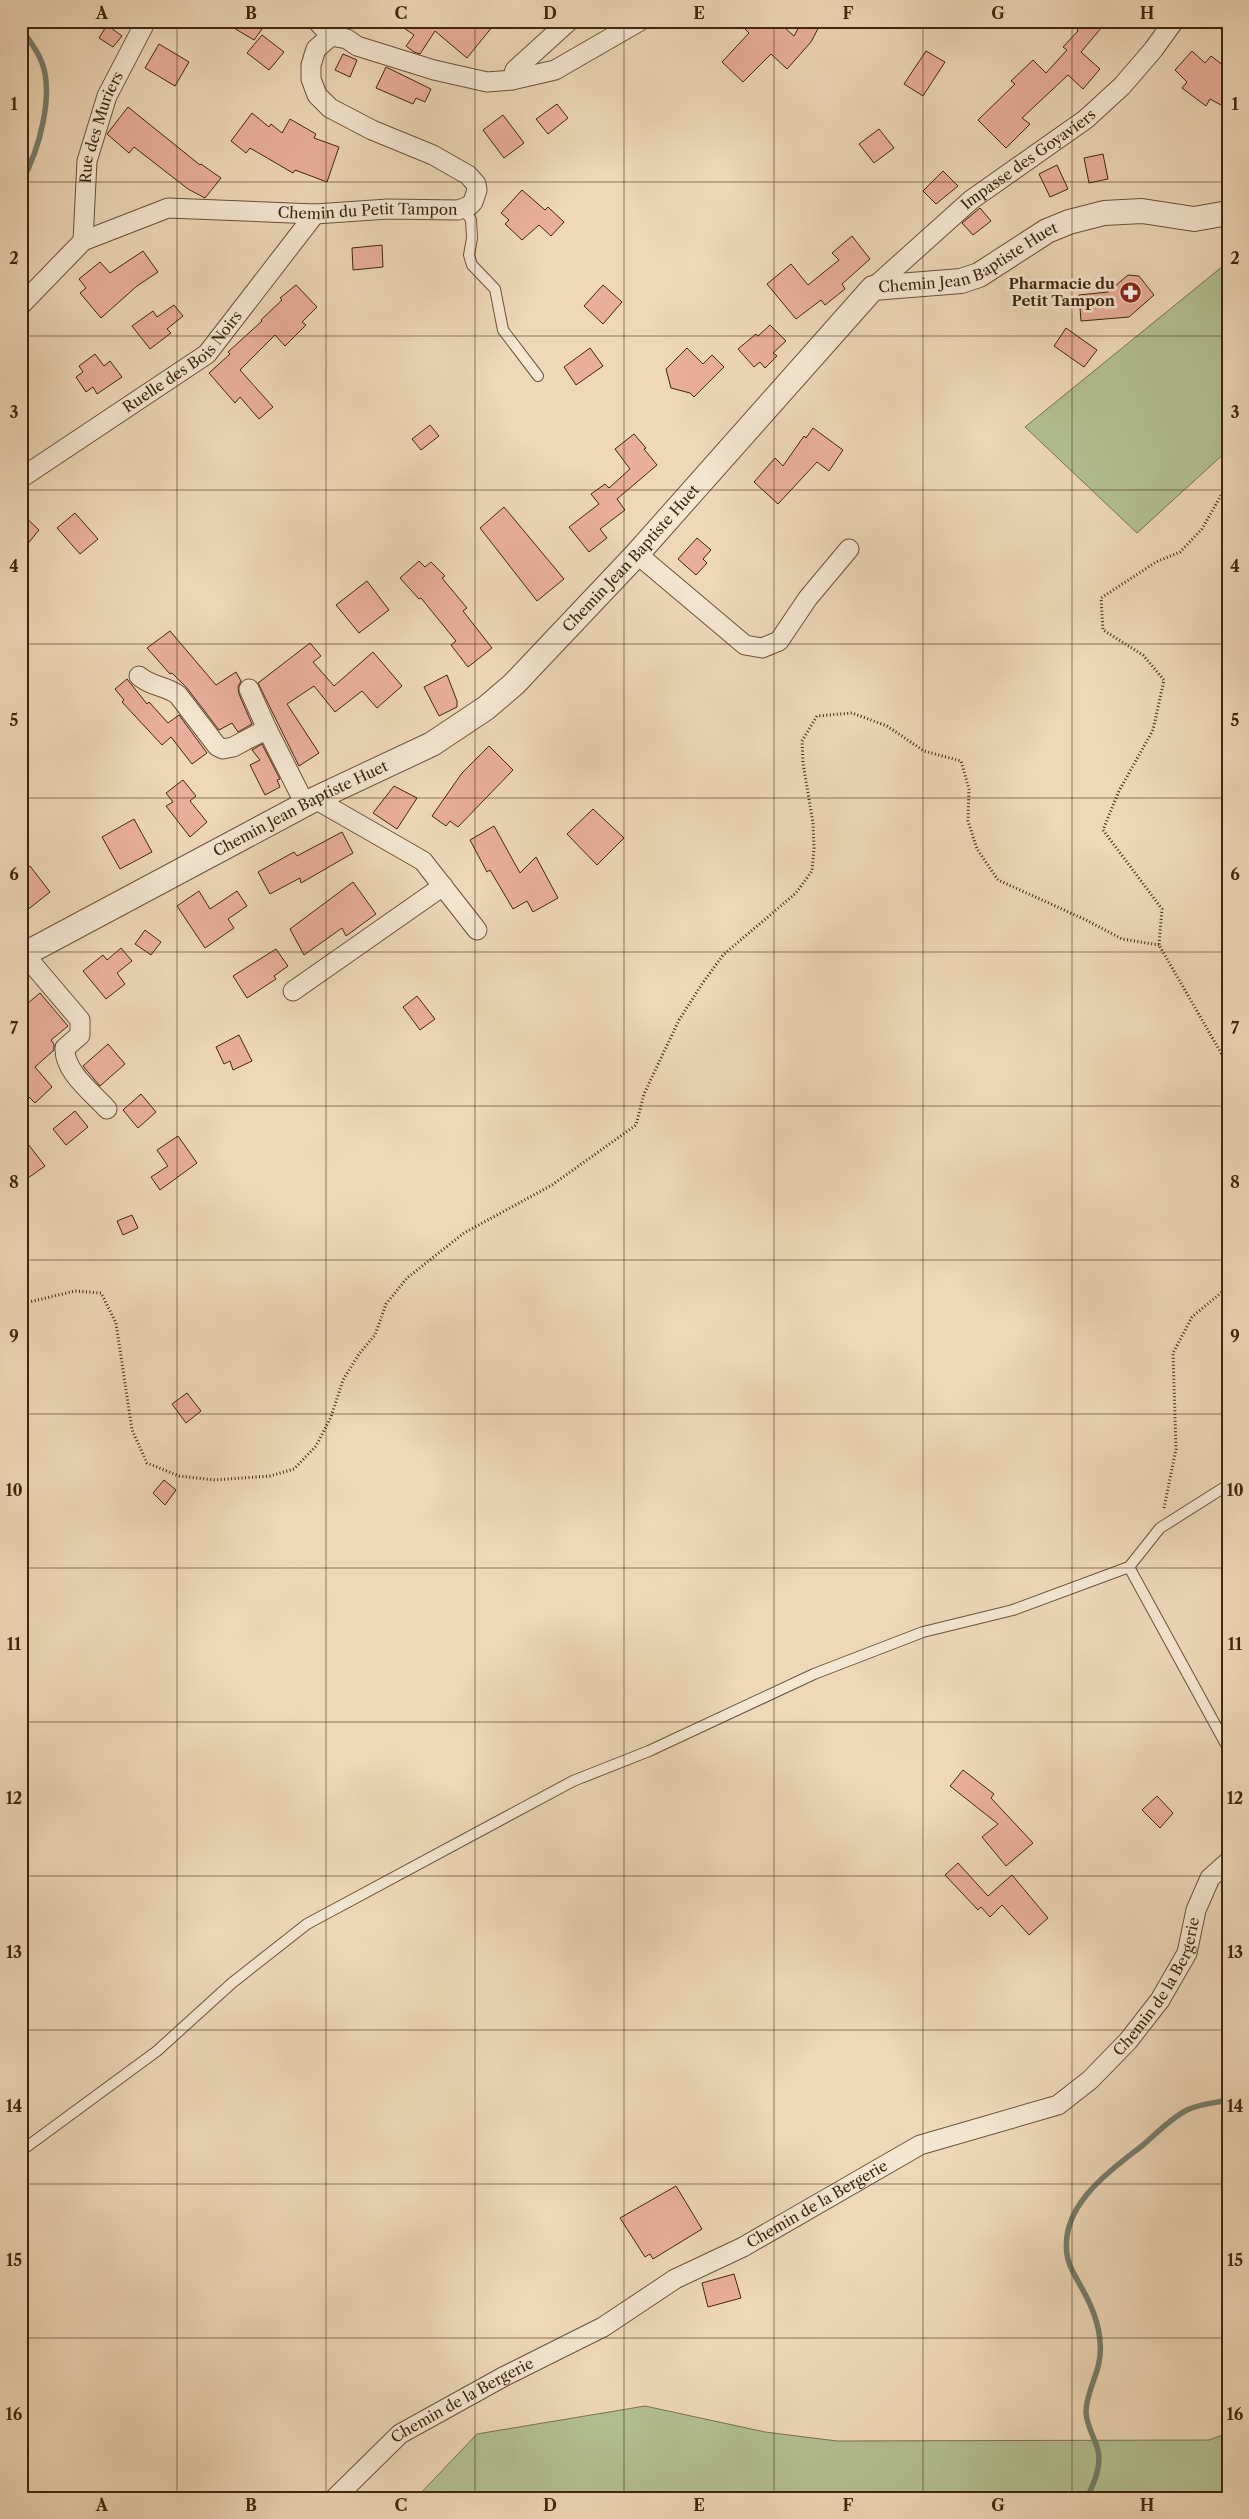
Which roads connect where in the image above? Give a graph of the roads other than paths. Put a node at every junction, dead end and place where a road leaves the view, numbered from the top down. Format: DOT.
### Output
graph roads {
  1 [pos="146,21"];
  2 [pos="316,21"];
  3 [pos="569,21"];
  4 [pos="640,21"];
  5 [pos="1174,21"];
  6 [pos="336,29"];
  7 [pos="512,80"];
  8 [pos="464,209"];
  9 [pos="1228,213"];
  10 [pos="315,214"];
  11 [pos="82,241"];
  12 [pos="873,288"];
  13 [pos="21,305"];
  14 [pos="538,376"];
  15 [pos="21,478"];
  16 [pos="849,549"];
  17 [pos="637,554"];
  18 [pos="139,676"];
  19 [pos="249,689"];
  20 [pos="267,729"];
  21 [pos="310,801"];
  22 [pos="443,886"];
  23 [pos="477,930"];
  24 [pos="23,955"];
  25 [pos="293,991"];
  26 [pos="108,1109"];
  27 [pos="1228,1485"];
  28 [pos="1129,1567"];
  29 [pos="1228,1748"];
  30 [pos="1228,1862"];
  31 [pos="21,2151"];
  32 [pos="335,2498"];
  1 -- 11 [label="street, Rue des Muriers"];
  2 -- 6 [label="street"];
  3 -- 7 [label="street"];
  4 -- 7 [label="street"];
  5 -- 12 [label="street, Impasse des Goyaviers"];
  6 -- 7 [label="street"];
  6 -- 8 [label="street, Chemin du Petit Tampon"];
  8 -- 10 [label="street, Chemin du Petit Tampon"];
  8 -- 14 [label="lane"];
  9 -- 12 [label="street, Chemin Jean Baptiste Huet"];
  10 -- 11 [label="street, Chemin du Petit Tampon"];
  10 -- 15 [label="street, Ruelle des Bois Noirs"];
  11 -- 13 [label="street, Chemin du Petit Tampon"];
  12 -- 17 [label="street, Chemin Jean Baptiste Huet"];
  16 -- 17 [label="street"];
  17 -- 21 [label="street, Chemin Jean Baptiste Huet"];
  18 -- 20 [label="street"];
  19 -- 20 [label="street"];
  20 -- 21 [label="street"];
  21 -- 22 [label="street"];
  21 -- 24 [label="street, Chemin Jean Baptiste Huet"];
  22 -- 23 [label="street"];
  22 -- 25 [label="street"];
  24 -- 26 [label="street"];
  27 -- 28 [label="lane"];
  28 -- 29 [label="lane"];
  28 -- 31 [label="lane"];
  30 -- 32 [label="street, Chemin de la Bergerie"];
}
